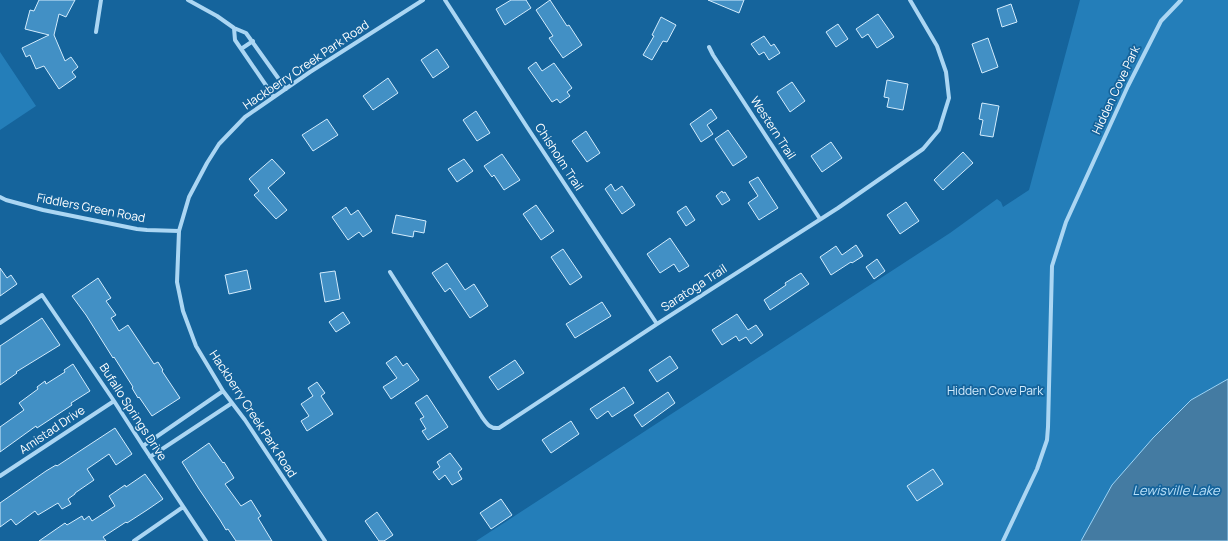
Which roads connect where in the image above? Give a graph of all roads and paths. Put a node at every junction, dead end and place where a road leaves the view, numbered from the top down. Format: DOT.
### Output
graph roads {
  1 [pos="101,0"];
  2 [pos="188,0"];
  3 [pos="423,0"];
  4 [pos="445,0"];
  5 [pos="910,0"];
  6 [pos="1181,0"];
  7 [pos="234,28"];
  8 [pos="96,32"];
  9 [pos="252,41"];
  10 [pos="709,47"];
  11 [pos="241,49"];
  12 [pos="286,89"];
  13 [pos="274,97"];
  14 [pos="0,197"];
  15 [pos="820,219"];
  16 [pos="179,231"];
  17 [pos="390,272"];
  18 [pos="0,323"];
  19 [pos="656,324"];
  20 [pos="223,391"];
  21 [pos="114,401"];
  22 [pos="232,403"];
  23 [pos="143,446"];
  24 [pos="150,458"];
  25 [pos="0,476"];
  26 [pos="183,507"];
  27 [pos="134,541"];
  28 [pos="206,541"];
  29 [pos="325,541"];
  30 [pos="1003,541"];
  1 -- 8 [label="street"];
  2 -- 7 [label="street"];
  3 -- 12 [label="street, Hackberry Creek Park Road"];
  4 -- 19 [label="street, Chisholm Trail"];
  5 -- 15 [label="street, Saratoga Trail"];
  6 -- 30 [label="street, Hidden Cove Park"];
  7 -- 9 [label="street"];
  7 -- 11 [label="street"];
  9 -- 11 [label="street"];
  9 -- 12 [label="street"];
  10 -- 15 [label="street, Western Trail"];
  11 -- 13 [label="street"];
  12 -- 13 [label="street, Hackberry Creek Park Road"];
  13 -- 16 [label="street, Hackberry Creek Park Road"];
  14 -- 16 [label="street, Fiddlers Green Road"];
  15 -- 19 [label="street, Saratoga Trail"];
  16 -- 20 [label="street, Hackberry Creek Park Road"];
  17 -- 19 [label="street, Saratoga Trail"];
  18 -- 21 [label="street, Bufallo Springs Drive"];
  20 -- 22 [label="street, Hackberry Creek Park Road"];
  20 -- 23 [label="street"];
  21 -- 23 [label="street, Bufallo Springs Drive"];
  21 -- 25 [label="street, Amistad Drive"];
  22 -- 24 [label="street"];
  22 -- 29 [label="street, Hackberry Creek Park Road"];
  23 -- 24 [label="street, Bufallo Springs Drive"];
  24 -- 26 [label="street, Bufallo Springs Drive"];
  26 -- 27 [label="street"];
  26 -- 28 [label="street, Bufallo Springs Drive"];
}
